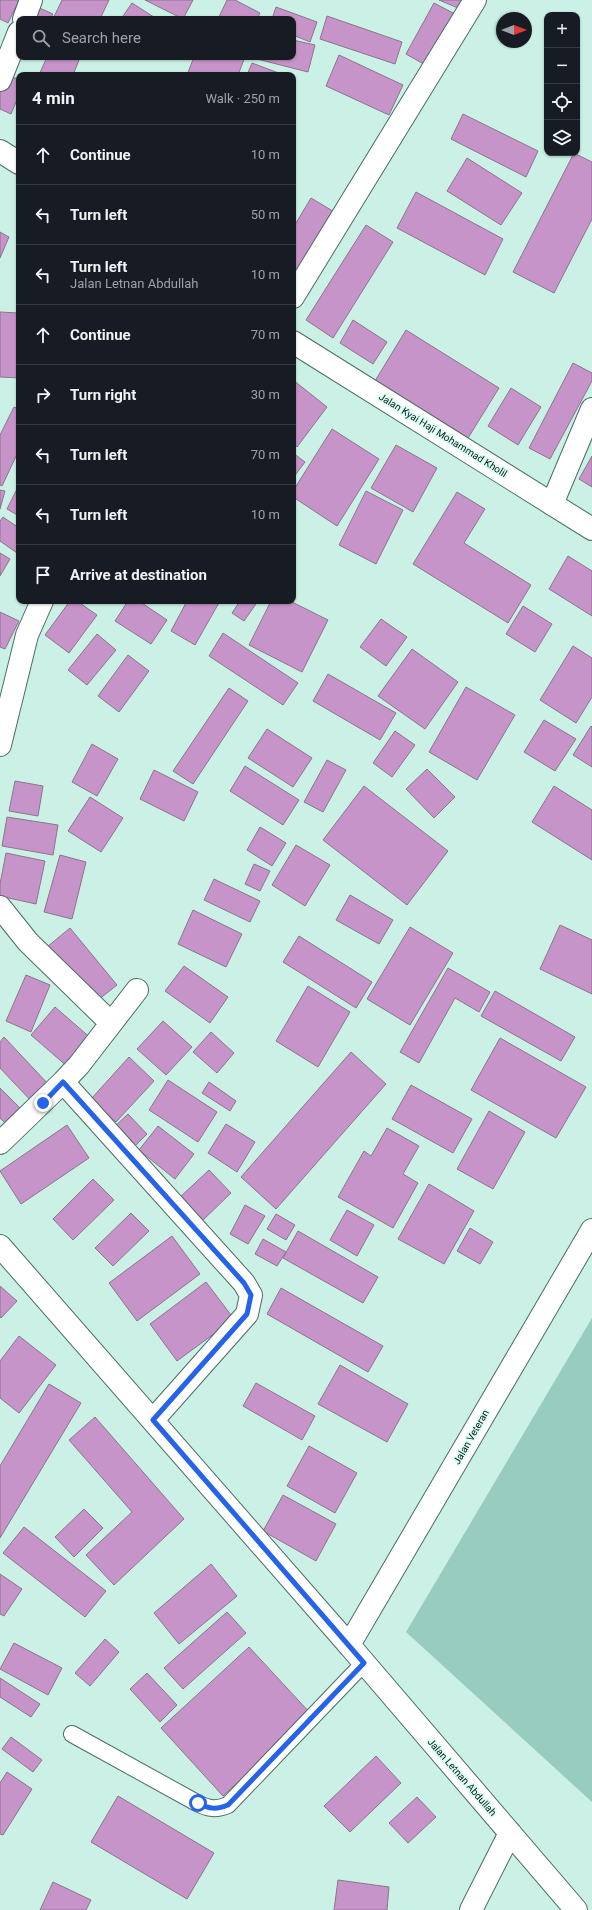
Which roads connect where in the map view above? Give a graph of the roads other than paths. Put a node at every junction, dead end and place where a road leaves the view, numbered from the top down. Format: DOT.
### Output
graph roads {
  1 [pos="31,0"];
  2 [pos="475,0"];
  3 [pos="25,16"];
  4 [pos="16,40"];
  5 [pos="0,80"];
  6 [pos="0,151"];
  7 [pos="16,161"];
  8 [pos="296,292"];
  9 [pos="296,344"];
  10 [pos="592,409"];
  11 [pos="552,504"];
  12 [pos="592,529"];
  13 [pos="41,604"];
  14 [pos="0,745"];
  15 [pos="0,907"];
  16 [pos="138,990"];
  17 [pos="111,1023"];
  18 [pos="63,1082"];
  19 [pos="0,1143"];
  20 [pos="592,1230"];
  21 [pos="0,1246"];
  22 [pos="153,1420"];
  23 [pos="349,1645"];
  24 [pos="364,1663"];
  25 [pos="72,1734"];
  26 [pos="510,1833"];
  27 [pos="568,1906"];
  28 [pos="471,1910"];
  1 -- 3 [label="street"];
  2 -- 8 [label="street"];
  4 -- 5 [label="street"];
  6 -- 7 [label="street"];
  9 -- 11 [label="street, Jalan Kyai Haji Mohammad Kholil"];
  10 -- 11 [label="street"];
  11 -- 12 [label="street, Jalan Kyai Haji Mohammad Kholil"];
  13 -- 14 [label="street"];
  15 -- 17 [label="street"];
  16 -- 17 [label="street"];
  17 -- 18 [label="street"];
  18 -- 19 [label="street"];
  18 -- 22 [label="street"];
  20 -- 23 [label="street, Jalan Veteran"];
  21 -- 22 [label="street, Jalan Letnan Abdullah"];
  22 -- 23 [label="street, Jalan Letnan Abdullah"];
  23 -- 24 [label="street, Jalan Letnan Abdullah"];
  24 -- 25 [label="lane"];
  24 -- 26 [label="street, Jalan Letnan Abdullah"];
  26 -- 27 [label="street, Jalan Letnan Abdullah"];
  26 -- 28 [label="street"];
}
